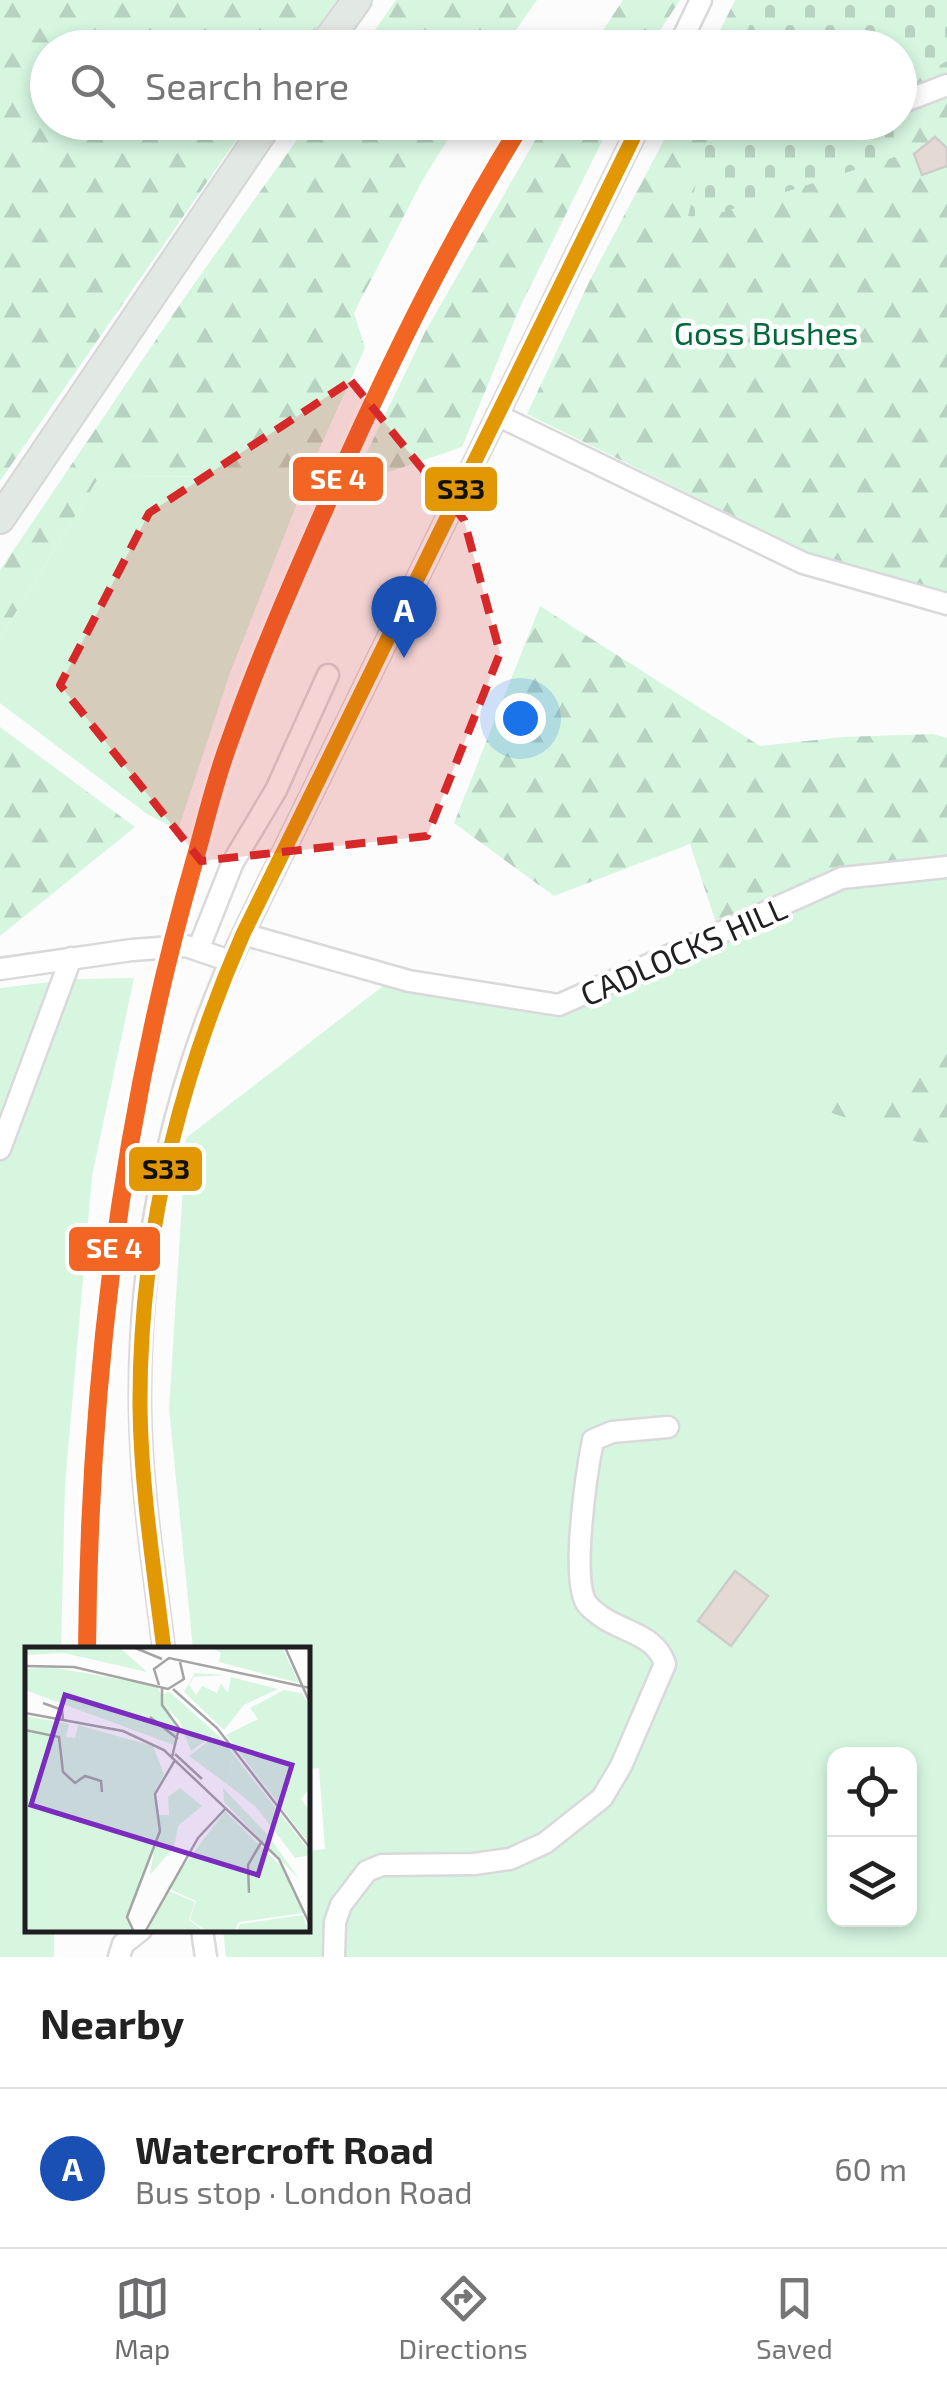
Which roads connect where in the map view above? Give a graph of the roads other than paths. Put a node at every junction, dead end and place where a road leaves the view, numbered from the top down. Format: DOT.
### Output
graph roads {
  1 [pos="356,0"];
  2 [pos="701,0"];
  3 [pos="335,30"];
  4 [pos="687,30"];
  5 [pos="947,85"];
  6 [pos="917,96"];
  7 [pos="257,140"];
  8 [pos="631,140"];
  9 [pos="497,415"];
  10 [pos="0,519"];
  11 [pos="947,604"];
  12 [pos="328,676"];
  13 [pos="947,867"];
  14 [pos="243,934"];
  15 [pos="192,948"];
  16 [pos="70,958"];
  17 [pos="230,961"];
  18 [pos="0,969"];
  19 [pos="0,1149"];
  20 [pos="668,1427"];
  21 [pos="164,1647"];
  22 [pos="138,1932"];
  23 [pos="202,1932"];
  24 [pos="118,1957"];
  25 [pos="206,1957"];
  26 [pos="334,1957"];
  1 -- 3 [label="main road"];
  2 -- 4 [label="street"];
  5 -- 6 [label="street"];
  7 -- 10 [label="main road"];
  8 -- 9 [label="street"];
  9 -- 11 [label="street"];
  9 -- 14 [label="street"];
  12 -- 15 [label="street"];
  13 -- 14 [label="street, CADLOCKS HILL"];
  14 -- 17 [label="street"];
  15 -- 16 [label="street"];
  15 -- 17 [label="street"];
  16 -- 18 [label="street"];
  16 -- 19 [label="street"];
  17 -- 21 [label="street"];
  20 -- 26 [label="street"];
  22 -- 24 [label="street"];
  23 -- 25 [label="street"];
}
